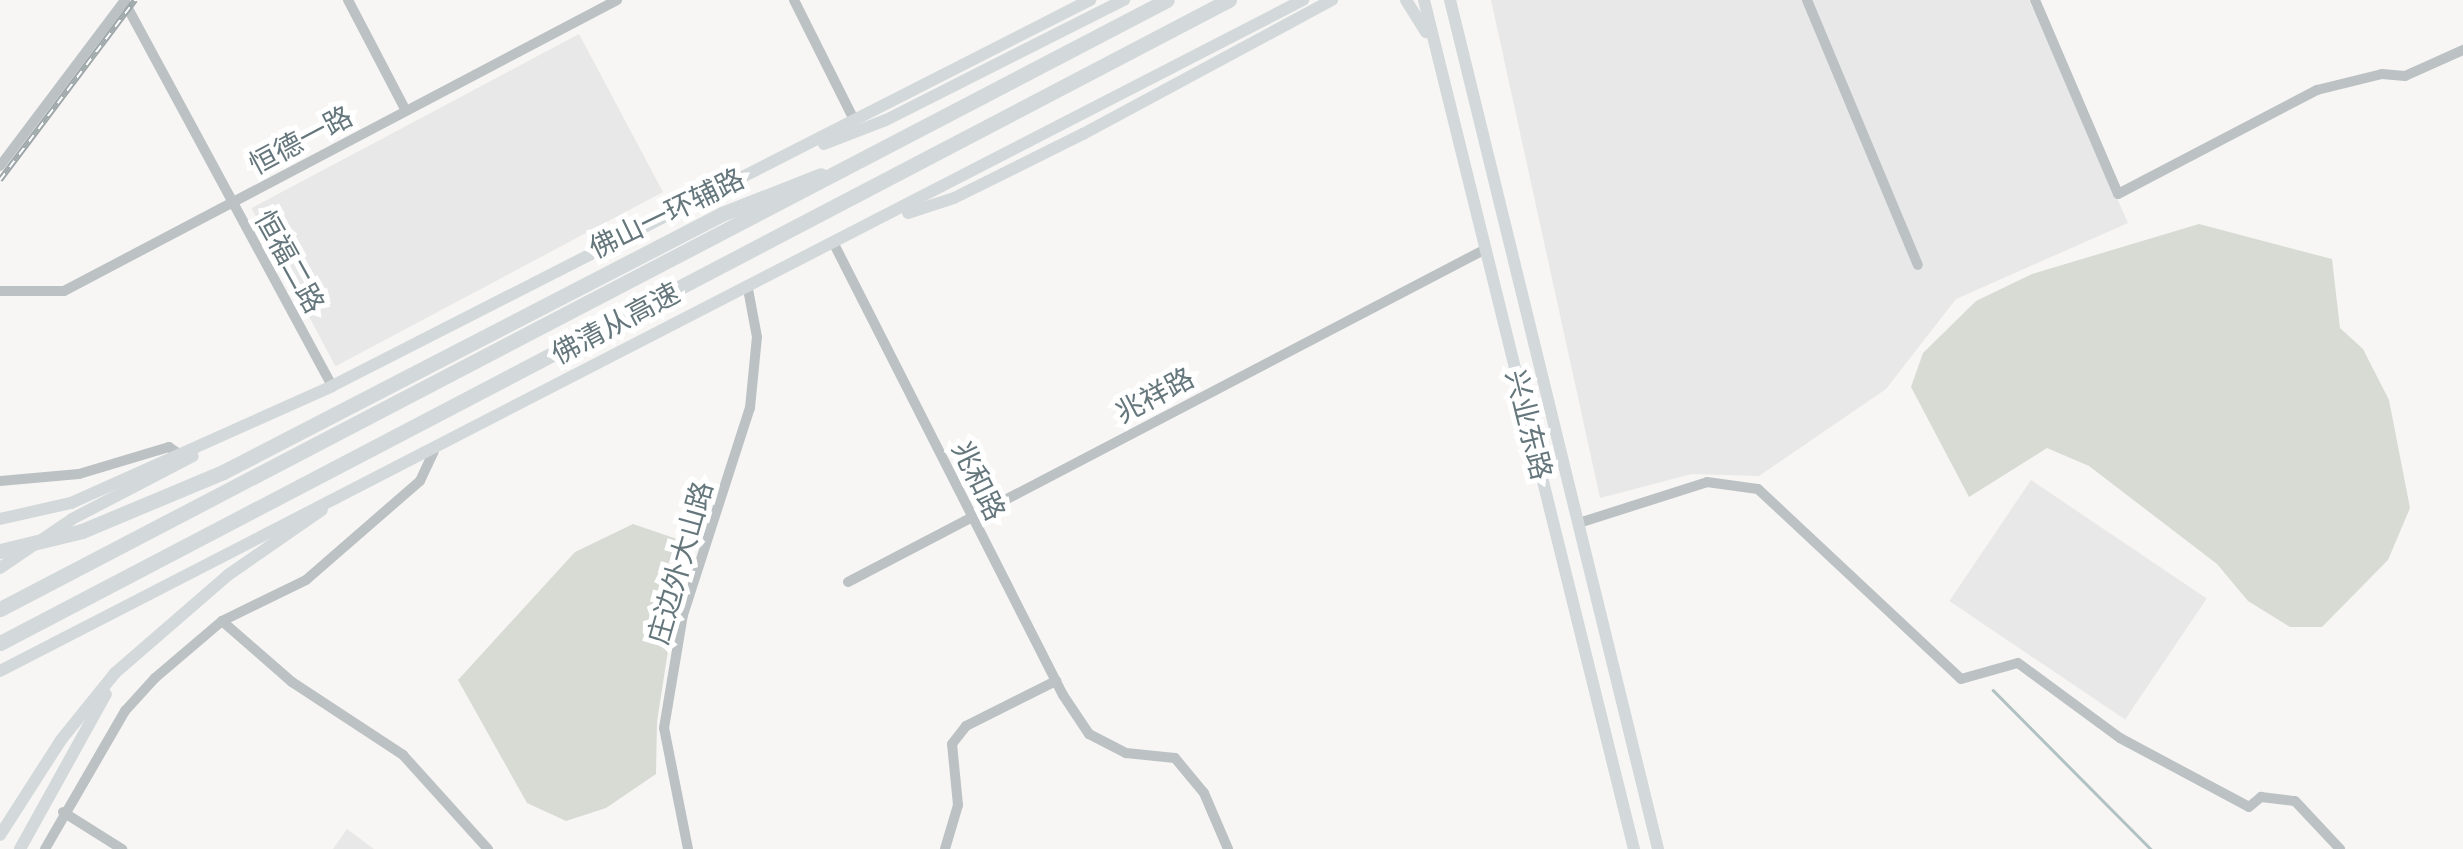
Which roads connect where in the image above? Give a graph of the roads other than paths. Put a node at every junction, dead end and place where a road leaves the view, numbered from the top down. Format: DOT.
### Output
graph roads {
  1 [pos="125,0"];
  2 [pos="348,0"];
  3 [pos="617,0"];
  4 [pos="794,0"];
  5 [pos="1090,0"];
  6 [pos="1124,0"];
  7 [pos="1167,0"];
  8 [pos="1229,0"];
  9 [pos="1303,0"];
  10 [pos="1332,0"];
  11 [pos="1406,0"];
  12 [pos="1424,0"];
  13 [pos="1450,0"];
  14 [pos="1459,0"];
  15 [pos="1807,0"];
  16 [pos="2035,0"];
  17 [pos="1432,42"];
  18 [pos="1462,48"];
  19 [pos="2463,50"];
  20 [pos="406,111"];
  21 [pos="854,120"];
  22 [pos="887,149"];
  23 [pos="796,152"];
  24 [pos="0,166"];
  25 [pos="231,203"];
  26 [pos="886,219"];
  27 [pos="834,244"];
  28 [pos="1484,250"];
  29 [pos="1918,265"];
  30 [pos="748,290"];
  31 [pos="0,291"];
  32 [pos="332,386"];
  33 [pos="243,428"];
  34 [pos="434,451"];
  35 [pos="178,454"];
  36 [pos="370,480"];
  37 [pos="0,481"];
  38 [pos="970,518"];
  39 [pos="0,519"];
  40 [pos="1582,522"];
  41 [pos="0,551"];
  42 [pos="0,568"];
  43 [pos="848,582"];
  44 [pos="0,610"];
  45 [pos="222,621"];
  46 [pos="0,643"];
  47 [pos="142,649"];
  48 [pos="0,672"];
  49 [pos="1056,681"];
  50 [pos="63,812"];
  51 [pos="0,834"];
  52 [pos="20,849"];
  53 [pos="45,849"];
  54 [pos="122,849"];
  55 [pos="488,849"];
  56 [pos="688,849"];
  57 [pos="945,849"];
  58 [pos="1228,849"];
  59 [pos="1634,849"];
  60 [pos="1658,849"];
  61 [pos="2340,849"];
  1 -- 24 [label="street"];
  1 -- 25 [label="street, 恒福二路"];
  2 -- 20 [label="street"];
  3 -- 20 [label="street, 恒德一路"];
  4 -- 21 [label="street"];
  5 -- 21 [label="main road, 佛山一环辅路"];
  6 -- 23 [label="main road"];
  7 -- 22 [label="highway, 佛清从高速"];
  8 -- 46 [label="highway, 佛清从高速"];
  9 -- 26 [label="main road"];
  10 -- 26 [label="main road"];
  11 -- 17 [label="main road"];
  12 -- 17 [label="main road, 兴业东路"];
  13 -- 18 [label="main road, 兴业东路"];
  14 -- 18 [label="main road"];
  15 -- 29 [label="street"];
  16 -- 19 [label="street"];
  17 -- 28 [label="main road, 兴业东路"];
  18 -- 40 [label="main road, 兴业东路"];
  20 -- 25 [label="street, 恒德一路"];
  21 -- 23 [label="main road, 佛山一环辅路"];
  22 -- 41 [label="highway"];
  22 -- 44 [label="highway, 佛清从高速"];
  23 -- 32 [label="main road, 佛山一环辅路"];
  25 -- 31 [label="street, 恒德一路"];
  25 -- 32 [label="street, 恒福二路"];
  26 -- 27 [label="main road"];
  27 -- 30 [label="main road"];
  27 -- 38 [label="street, 兆和路"];
  28 -- 38 [label="street, 兆祥路"];
  28 -- 59 [label="main road, 兴业东路"];
  30 -- 34 [label="main road"];
  30 -- 56 [label="street, 庄边外大山路"];
  32 -- 33 [label="main road, 佛山一环辅路"];
  33 -- 35 [label="main road"];
  33 -- 42 [label="main road"];
  34 -- 36 [label="main road"];
  34 -- 45 [label="street"];
  35 -- 37 [label="street"];
  35 -- 39 [label="main road"];
  36 -- 47 [label="main road"];
  36 -- 48 [label="main road"];
  38 -- 43 [label="street, 兆祥路"];
  38 -- 49 [label="street, 兆和路"];
  40 -- 60 [label="main road, 兴业东路"];
  40 -- 61 [label="street"];
  45 -- 50 [label="street"];
  45 -- 55 [label="street"];
  47 -- 51 [label="main road"];
  47 -- 52 [label="main road"];
  49 -- 57 [label="street"];
  49 -- 58 [label="street, 兆和路"];
  50 -- 53 [label="street"];
  50 -- 54 [label="street"];
}
